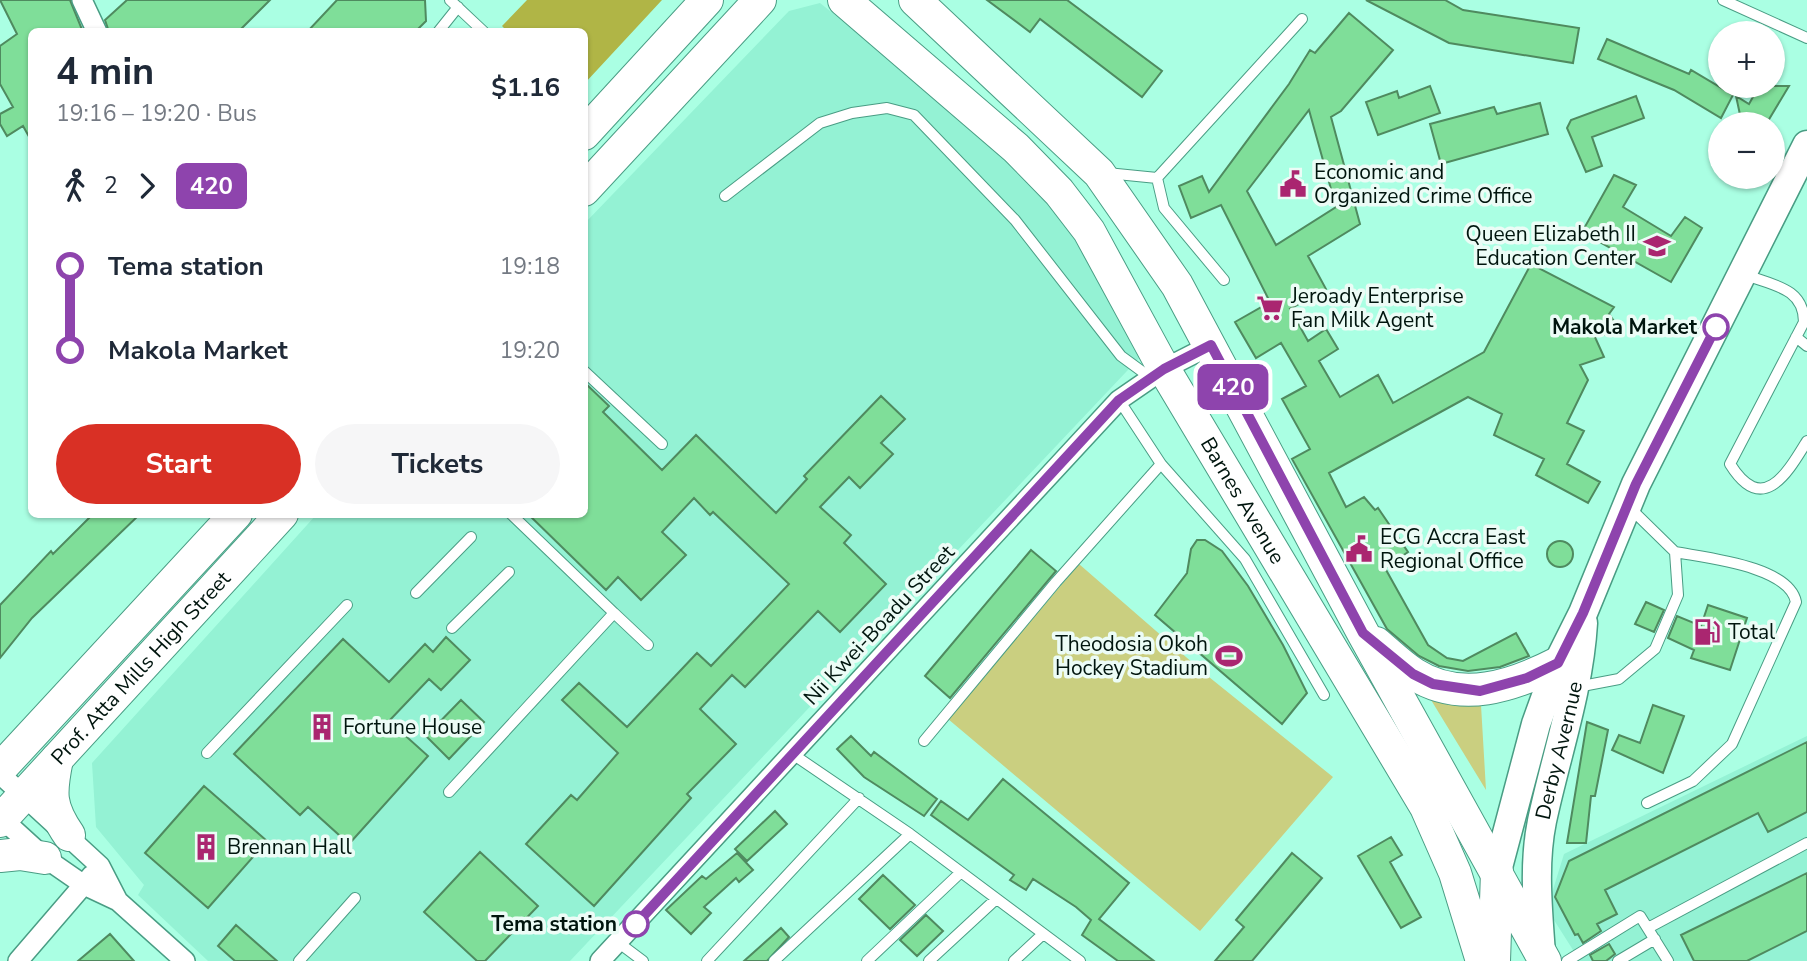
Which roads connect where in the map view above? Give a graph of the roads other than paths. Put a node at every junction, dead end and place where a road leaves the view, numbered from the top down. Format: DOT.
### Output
graph roads {
  1 [pos="82,0"];
  2 [pos="706,0"];
  3 [pos="760,0"];
  4 [pos="844,0"];
  5 [pos="915,0"];
  6 [pos="1723,0"];
  7 [pos="454,4"];
  8 [pos="1302,19"];
  9 [pos="95,28"];
  10 [pos="440,28"];
  11 [pos="480,28"];
  12 [pos="1807,38"];
  13 [pos="588,127"];
  14 [pos="1807,145"];
  15 [pos="1099,173"];
  16 [pos="1157,178"];
  17 [pos="588,186"];
  18 [pos="725,196"];
  19 [pos="1742,274"];
  20 [pos="1224,280"];
  21 [pos="1805,322"];
  22 [pos="1797,337"];
  23 [pos="1211,345"];
  24 [pos="1807,346"];
  25 [pos="1157,374"];
  26 [pos="588,375"];
  27 [pos="1119,400"];
  28 [pos="1807,441"];
  29 [pos="662,444"];
  30 [pos="1161,464"];
  31 [pos="1628,506"];
  32 [pos="232,518"];
  33 [pos="278,518"];
  34 [pos="515,518"];
  35 [pos="471,537"];
  36 [pos="1675,552"];
  37 [pos="509,572"];
  38 [pos="416,593"];
  39 [pos="347,605"];
  40 [pos="614,613"];
  41 [pos="452,628"];
  42 [pos="1363,633"];
  43 [pos="648,645"];
  44 [pos="1566,675"];
  45 [pos="1324,695"];
  46 [pos="924,741"];
  47 [pos="207,753"];
  48 [pos="791,753"];
  49 [pos="57,759"];
  50 [pos="0,769"];
  51 [pos="0,774"];
  52 [pos="449,792"];
  53 [pos="26,795"];
  54 [pos="859,798"];
  55 [pos="1647,803"];
  56 [pos="1,819"];
  57 [pos="910,834"];
  58 [pos="69,835"];
  59 [pos="1807,843"];
  60 [pos="0,856"];
  61 [pos="45,858"];
  62 [pos="100,866"];
  63 [pos="1497,871"];
  64 [pos="959,874"];
  65 [pos="84,885"];
  66 [pos="355,898"];
  67 [pos="995,900"];
  68 [pos="118,901"];
  69 [pos="1648,928"];
  70 [pos="1043,934"];
  71 [pos="1655,939"];
  72 [pos="619,943"];
  73 [pos="1551,959"];
  74 [pos="18,961"];
  75 [pos="184,961"];
  76 [pos="299,961"];
  77 [pos="600,961"];
  78 [pos="643,961"];
  79 [pos="707,961"];
  80 [pos="774,961"];
  81 [pos="867,961"];
  82 [pos="929,961"];
  83 [pos="1014,961"];
  84 [pos="1080,961"];
  85 [pos="1482,961"];
  86 [pos="1494,961"];
  87 [pos="1618,961"];
  88 [pos="1668,961"];
  1 -- 9 [label="street"];
  2 -- 13 [label="main road"];
  3 -- 17 [label="main road"];
  4 -- 25 [label="main road, Barnes Avenue"];
  5 -- 15 [label="main road, Barnes Avenue"];
  6 -- 12 [label="lane"];
  7 -- 10 [label="lane"];
  7 -- 11 [label="lane"];
  8 -- 16 [label="lane"];
  14 -- 19 [label="main road, Derby Avernue"];
  15 -- 16 [label="lane"];
  15 -- 23 [label="main road, Barnes Avenue"];
  16 -- 20 [label="lane"];
  18 -- 25 [label="lane"];
  19 -- 21 [label="lane"];
  19 -- 31 [label="main road, Derby Avernue"];
  21 -- 22 [label="lane"];
  22 -- 24 [label="lane"];
  22 -- 28 [label="lane"];
  23 -- 25 [label="street, Nii Kwei-Boadu Street"];
  23 -- 42 [label="main road, Barnes Avenue"];
  25 -- 27 [label="street, Nii Kwei-Boadu Street"];
  25 -- 85 [label="main road, Barnes Avenue"];
  26 -- 29 [label="lane"];
  27 -- 30 [label="lane"];
  27 -- 48 [label="street, Nii Kwei-Boadu Street"];
  30 -- 45 [label="lane"];
  30 -- 46 [label="lane"];
  31 -- 36 [label="lane"];
  31 -- 44 [label="main road, Derby Avernue"];
  32 -- 50 [label="main road, Prof. Atta Mills High Street"];
  33 -- 49 [label="main road, Prof. Atta Mills High Street"];
  34 -- 40 [label="lane"];
  35 -- 38 [label="lane"];
  36 -- 44 [label="lane"];
  36 -- 55 [label="lane"];
  37 -- 41 [label="lane"];
  39 -- 47 [label="lane"];
  40 -- 43 [label="lane"];
  40 -- 52 [label="lane"];
  42 -- 44 [label="main road"];
  42 -- 63 [label="main road, Barnes Avenue"];
  44 -- 63 [label="main road, Derby Avernue"];
  44 -- 73 [label="main road, Derby Avernue"];
  48 -- 54 [label="lane"];
  48 -- 72 [label="street, Nii Kwei-Boadu Street"];
  49 -- 53 [label="main road, Prof. Atta Mills High Street"];
  49 -- 58 [label="main road"];
  51 -- 53 [label="street"];
  53 -- 56 [label="main road, Prof. Atta Mills High Street"];
  53 -- 58 [label="street"];
  54 -- 57 [label="lane"];
  54 -- 79 [label="lane"];
  56 -- 61 [label="street"];
  57 -- 64 [label="lane"];
  57 -- 80 [label="lane"];
  58 -- 62 [label="street"];
  59 -- 69 [label="lane"];
  60 -- 61 [label="main road"];
  61 -- 65 [label="street"];
  62 -- 65 [label="street"];
  62 -- 68 [label="street"];
  63 -- 73 [label="main road, Barnes Avenue"];
  63 -- 86 [label="main road, Derby Avernue"];
  64 -- 67 [label="lane"];
  64 -- 81 [label="lane"];
  65 -- 68 [label="street"];
  65 -- 74 [label="street"];
  66 -- 76 [label="lane"];
  67 -- 70 [label="lane"];
  67 -- 82 [label="lane"];
  68 -- 75 [label="street"];
  69 -- 71 [label="lane"];
  69 -- 73 [label="lane"];
  70 -- 83 [label="lane"];
  70 -- 84 [label="lane"];
  71 -- 87 [label="lane"];
  71 -- 88 [label="lane"];
  72 -- 77 [label="street, Nii Kwei-Boadu Street"];
  72 -- 78 [label="lane"];
}
